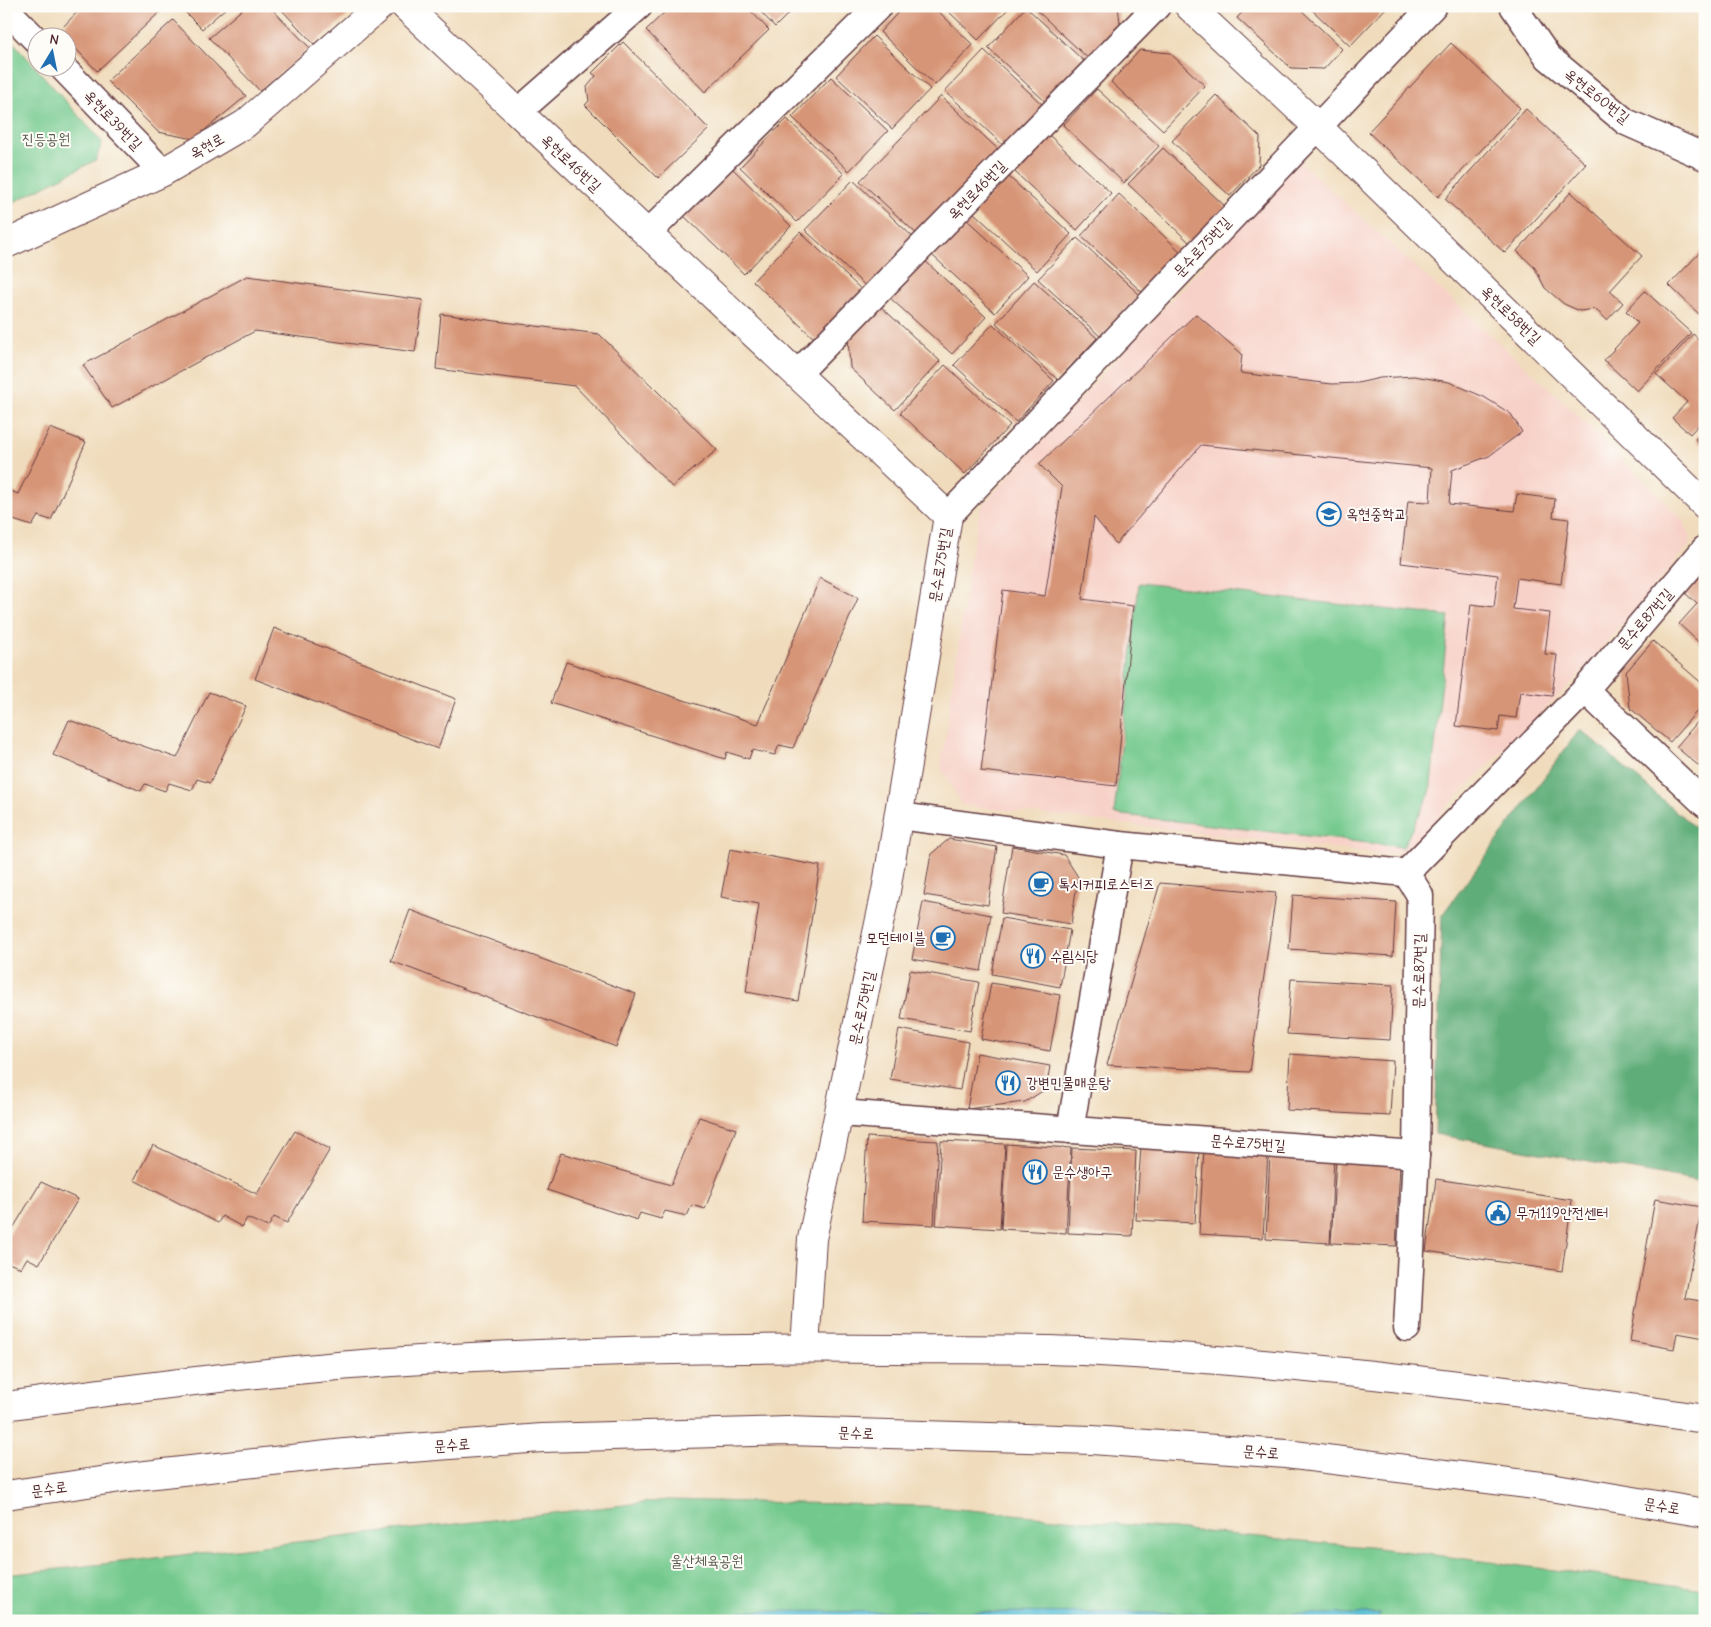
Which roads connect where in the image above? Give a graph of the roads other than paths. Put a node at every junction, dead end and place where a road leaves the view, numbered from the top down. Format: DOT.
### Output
graph roads {
  1 [pos="380,6"];
  2 [pos="405,6"];
  3 [pos="639,6"];
  4 [pos="879,6"];
  5 [pos="1157,6"];
  6 [pos="1189,6"];
  7 [pos="1433,6"];
  8 [pos="1513,6"];
  9 [pos="6,9"];
  10 [pos="28,32"];
  11 [pos="73,78"];
  12 [pos="518,112"];
  13 [pos="1317,126"];
  14 [pos="1705,156"];
  15 [pos="163,172"];
  16 [pos="647,234"];
  17 [pos="6,244"];
  18 [pos="797,374"];
  19 [pos="1705,505"];
  20 [pos="948,516"];
  21 [pos="1705,549"];
  22 [pos="1585,690"];
  23 [pos="1705,804"];
  24 [pos="900,816"];
  25 [pos="1120,844"];
  26 [pos="1406,873"];
  27 [pos="840,1113"];
  28 [pos="1070,1130"];
  29 [pos="1416,1155"];
  30 [pos="1407,1328"];
  31 [pos="805,1348"];
  32 [pos="6,1406"];
  33 [pos="1705,1419"];
  34 [pos="6,1495"];
  35 [pos="1705,1513"];
  1 -- 15 [label="main road, 옥현로"];
  2 -- 12 [label="main road, 옥현로46번길"];
  3 -- 12 [label="street"];
  4 -- 16 [label="street"];
  5 -- 18 [label="street, 옥현로46번길"];
  6 -- 13 [label="main road, 옥현로58번길"];
  7 -- 13 [label="street"];
  8 -- 14 [label="street, 옥현로60번길"];
  9 -- 10 [label="street"];
  11 -- 15 [label="street, 옥현로39번길"];
  12 -- 16 [label="main road, 옥현로46번길"];
  13 -- 19 [label="main road, 옥현로58번길"];
  13 -- 20 [label="street, 문수로75번길"];
  15 -- 17 [label="main road, 옥현로"];
  16 -- 18 [label="main road, 옥현로46번길"];
  18 -- 20 [label="main road, 옥현로46번길"];
  20 -- 24 [label="main road, 문수로75번길"];
  21 -- 22 [label="street, 문수로87번길"];
  22 -- 23 [label="street"];
  22 -- 26 [label="street, 문수로87번길"];
  24 -- 25 [label="street"];
  24 -- 27 [label="main road, 문수로75번길"];
  25 -- 26 [label="street"];
  25 -- 28 [label="street"];
  26 -- 29 [label="street, 문수로87번길"];
  27 -- 28 [label="street, 문수로75번길"];
  27 -- 31 [label="main road, 문수로75번길"];
  28 -- 29 [label="street, 문수로75번길"];
  29 -- 30 [label="street, 문수로87번길"];
  31 -- 32 [label="main road"];
  31 -- 33 [label="main road"];
  34 -- 35 [label="main road, 문수로"];
}
